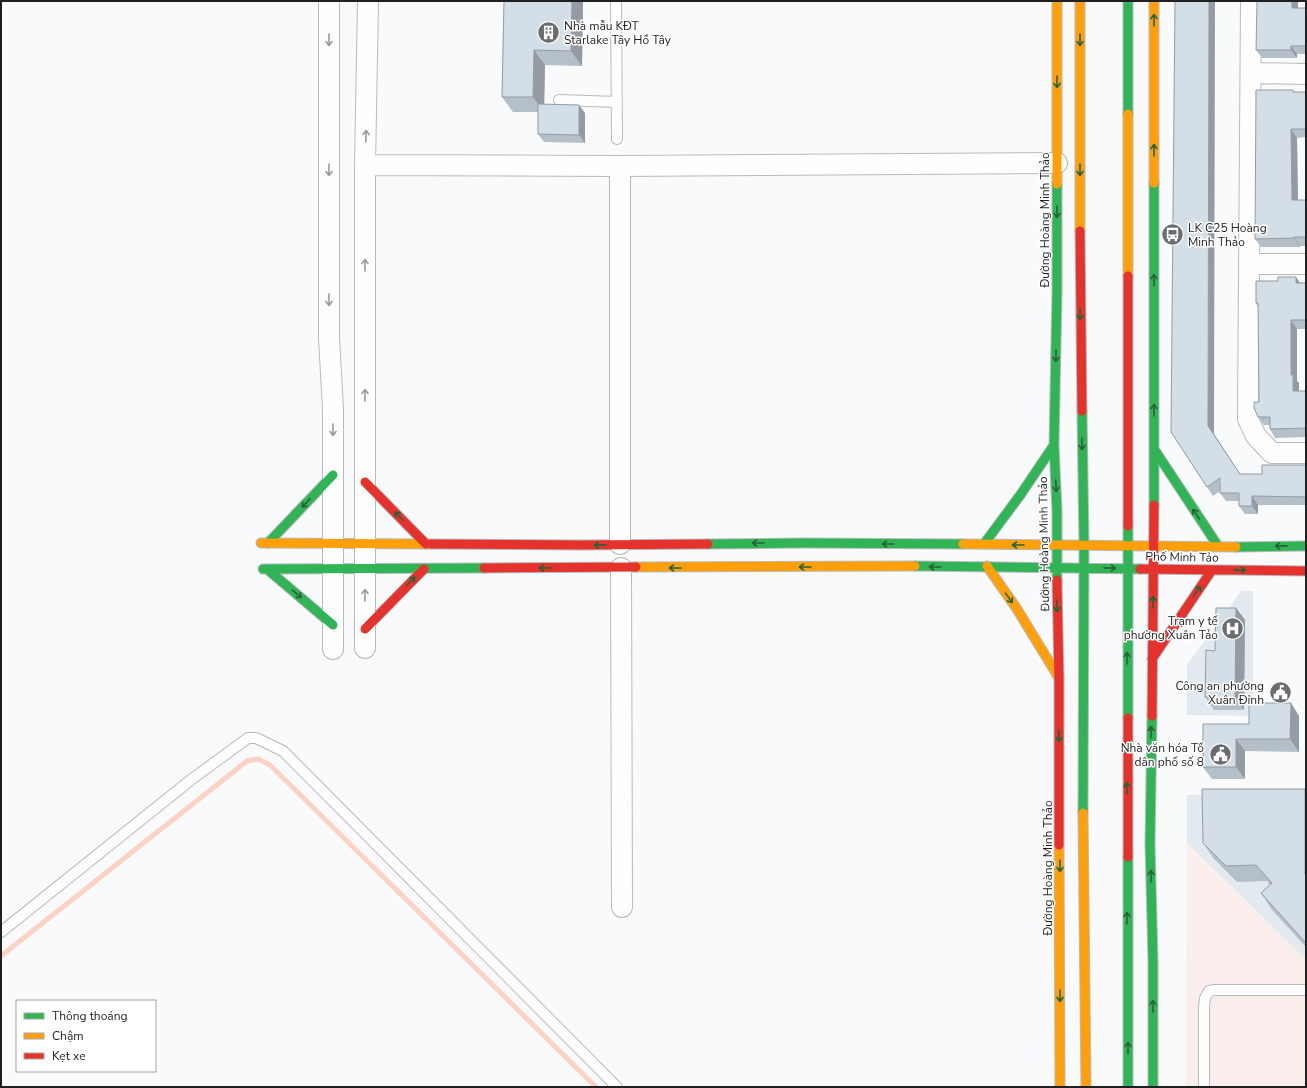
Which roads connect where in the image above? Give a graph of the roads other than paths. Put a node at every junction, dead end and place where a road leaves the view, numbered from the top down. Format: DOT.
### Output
graph roads {
  1 [pos="329,1"];
  2 [pos="368,1"];
  3 [pos="616,1"];
  4 [pos="1057,1"];
  5 [pos="1080,1"];
  6 [pos="1128,1"];
  7 [pos="1154,1"];
  8 [pos="1251,1"];
  9 [pos="1251,73"];
  10 [pos="1306,74"];
  11 [pos="559,100"];
  12 [pos="617,102"];
  13 [pos="617,139"];
  14 [pos="1057,163"];
  15 [pos="365,165"];
  16 [pos="620,166"];
  17 [pos="1249,264"];
  18 [pos="1306,264"];
  19 [pos="1068,292"];
  20 [pos="1054,445"];
  21 [pos="1150,449"];
  22 [pos="1306,453"];
  23 [pos="333,475"];
  24 [pos="365,482"];
  25 [pos="333,543"];
  26 [pos="365,543"];
  27 [pos="426,544"];
  28 [pos="620,544"];
  29 [pos="984,544"];
  30 [pos="1056,545"];
  31 [pos="1084,545"];
  32 [pos="1127,545"];
  33 [pos="1153,546"];
  34 [pos="1218,546"];
  35 [pos="1306,546"];
  36 [pos="987,566"];
  37 [pos="620,568"];
  38 [pos="1057,568"];
  39 [pos="333,569"];
  40 [pos="365,569"];
  41 [pos="424,569"];
  42 [pos="1212,570"];
  43 [pos="1306,571"];
  44 [pos="333,625"];
  45 [pos="365,639"];
  46 [pos="333,649"];
  47 [pos="1152,659"];
  48 [pos="1084,678"];
  49 [pos="1065,679"];
  50 [pos="1139,844"];
  51 [pos="622,907"];
  52 [pos="1,932"];
  53 [pos="1306,990"];
  54 [pos="617,1087"];
  55 [pos="1060,1087"];
  56 [pos="1086,1087"];
  57 [pos="1128,1087"];
  58 [pos="1153,1087"];
  59 [pos="1204,1087"];
  1 -- 23 [label="street, one-way"];
  15 -- 2 [label="street, one-way"];
  3 -- 12 [label="lane"];
  4 -- 14 [label="main road, Đường Hoàng Minh Thảo, one-way"];
  5 -- 19 [label="main road, Đường Hoàng Minh Thảo, one-way"];
  6 -- 32 [label="main road"];
  21 -- 7 [label="main road, one-way"];
  8 -- 9 [label="street"];
  9 -- 10 [label="street"];
  9 -- 17 [label="street"];
  11 -- 12 [label="lane"];
  12 -- 13 [label="lane"];
  14 -- 16 [label="street"];
  14 -- 19 [label="main road, Đường Hoàng Minh Thảo, one-way"];
  15 -- 16 [label="street"];
  24 -- 15 [label="street, one-way"];
  16 -- 28 [label="street"];
  17 -- 18 [label="street"];
  17 -- 22 [label="street"];
  19 -- 20 [label="main road, Đường Hoàng Minh Thảo, one-way"];
  19 -- 31 [label="main road, Đường Hoàng Minh Thảo, one-way"];
  20 -- 29 [label="main road"];
  20 -- 30 [label="main road, Đường Hoàng Minh Thảo, one-way"];
  21 -- 33 [label="main road"];
  34 -- 21 [label="main road, one-way"];
  23 -- 25 [label="street"];
  23 -- 25 [label="main road, Phố Minh Tảo, one-way"];
  24 -- 26 [label="street"];
  27 -- 24 [label="main road, one-way"];
  25 -- 26 [label="main road, Phố Minh Tảo"];
  25 -- 39 [label="street"];
  26 -- 27 [label="main road, Phố Minh Tảo"];
  26 -- 40 [label="street"];
  28 -- 27 [label="main road, Phố Minh Tảo, one-way"];
  29 -- 28 [label="main road, Phố Minh Tảo, one-way"];
  30 -- 29 [label="main road, Phố Minh Tảo, one-way"];
  30 -- 31 [label="main road, Phố Minh Tảo"];
  30 -- 38 [label="main road, Đường Hoàng Minh Thảo"];
  31 -- 32 [label="main road, Phố Minh Tảo"];
  31 -- 48 [label="main road, Đường Hoàng Minh Thảo"];
  32 -- 33 [label="main road, Phố Minh Tảo"];
  50 -- 32 [label="main road, one-way"];
  33 -- 34 [label="main road, Phố Minh Tảo"];
  47 -- 33 [label="main road, one-way"];
  35 -- 34 [label="main road, Phố Minh Tảo, one-way"];
  36 -- 37 [label="main road, Phố Minh Tảo, one-way"];
  36 -- 38 [label="main road, Phố Minh Tảo"];
  36 -- 49 [label="main road, one-way"];
  37 -- 41 [label="main road, Phố Minh Tảo, one-way"];
  37 -- 51 [label="street"];
  38 -- 42 [label="main road, Phố Minh Tảo, one-way"];
  38 -- 49 [label="main road, Đường Hoàng Minh Thảo, one-way"];
  39 -- 40 [label="main road, Phố Minh Tảo"];
  39 -- 44 [label="street"];
  39 -- 44 [label="main road, Phố Minh Tảo, one-way"];
  40 -- 41 [label="main road, Phố Minh Tảo"];
  45 -- 40 [label="street, one-way"];
  45 -- 41 [label="main road, one-way"];
  42 -- 43 [label="main road, Phố Minh Tảo, one-way"];
  47 -- 42 [label="main road, one-way"];
  44 -- 46 [label="street"];
  50 -- 47 [label="main road, one-way"];
  48 -- 49 [label="main road"];
  48 -- 56 [label="main road, Đường Hoàng Minh Thảo"];
  49 -- 55 [label="main road, Đường Hoàng Minh Thảo, one-way"];
  57 -- 50 [label="main road, one-way"];
  58 -- 50 [label="main road, one-way"];
  52 -- 54 [label="lane"];
  53 -- 59 [label="lane"];
}
